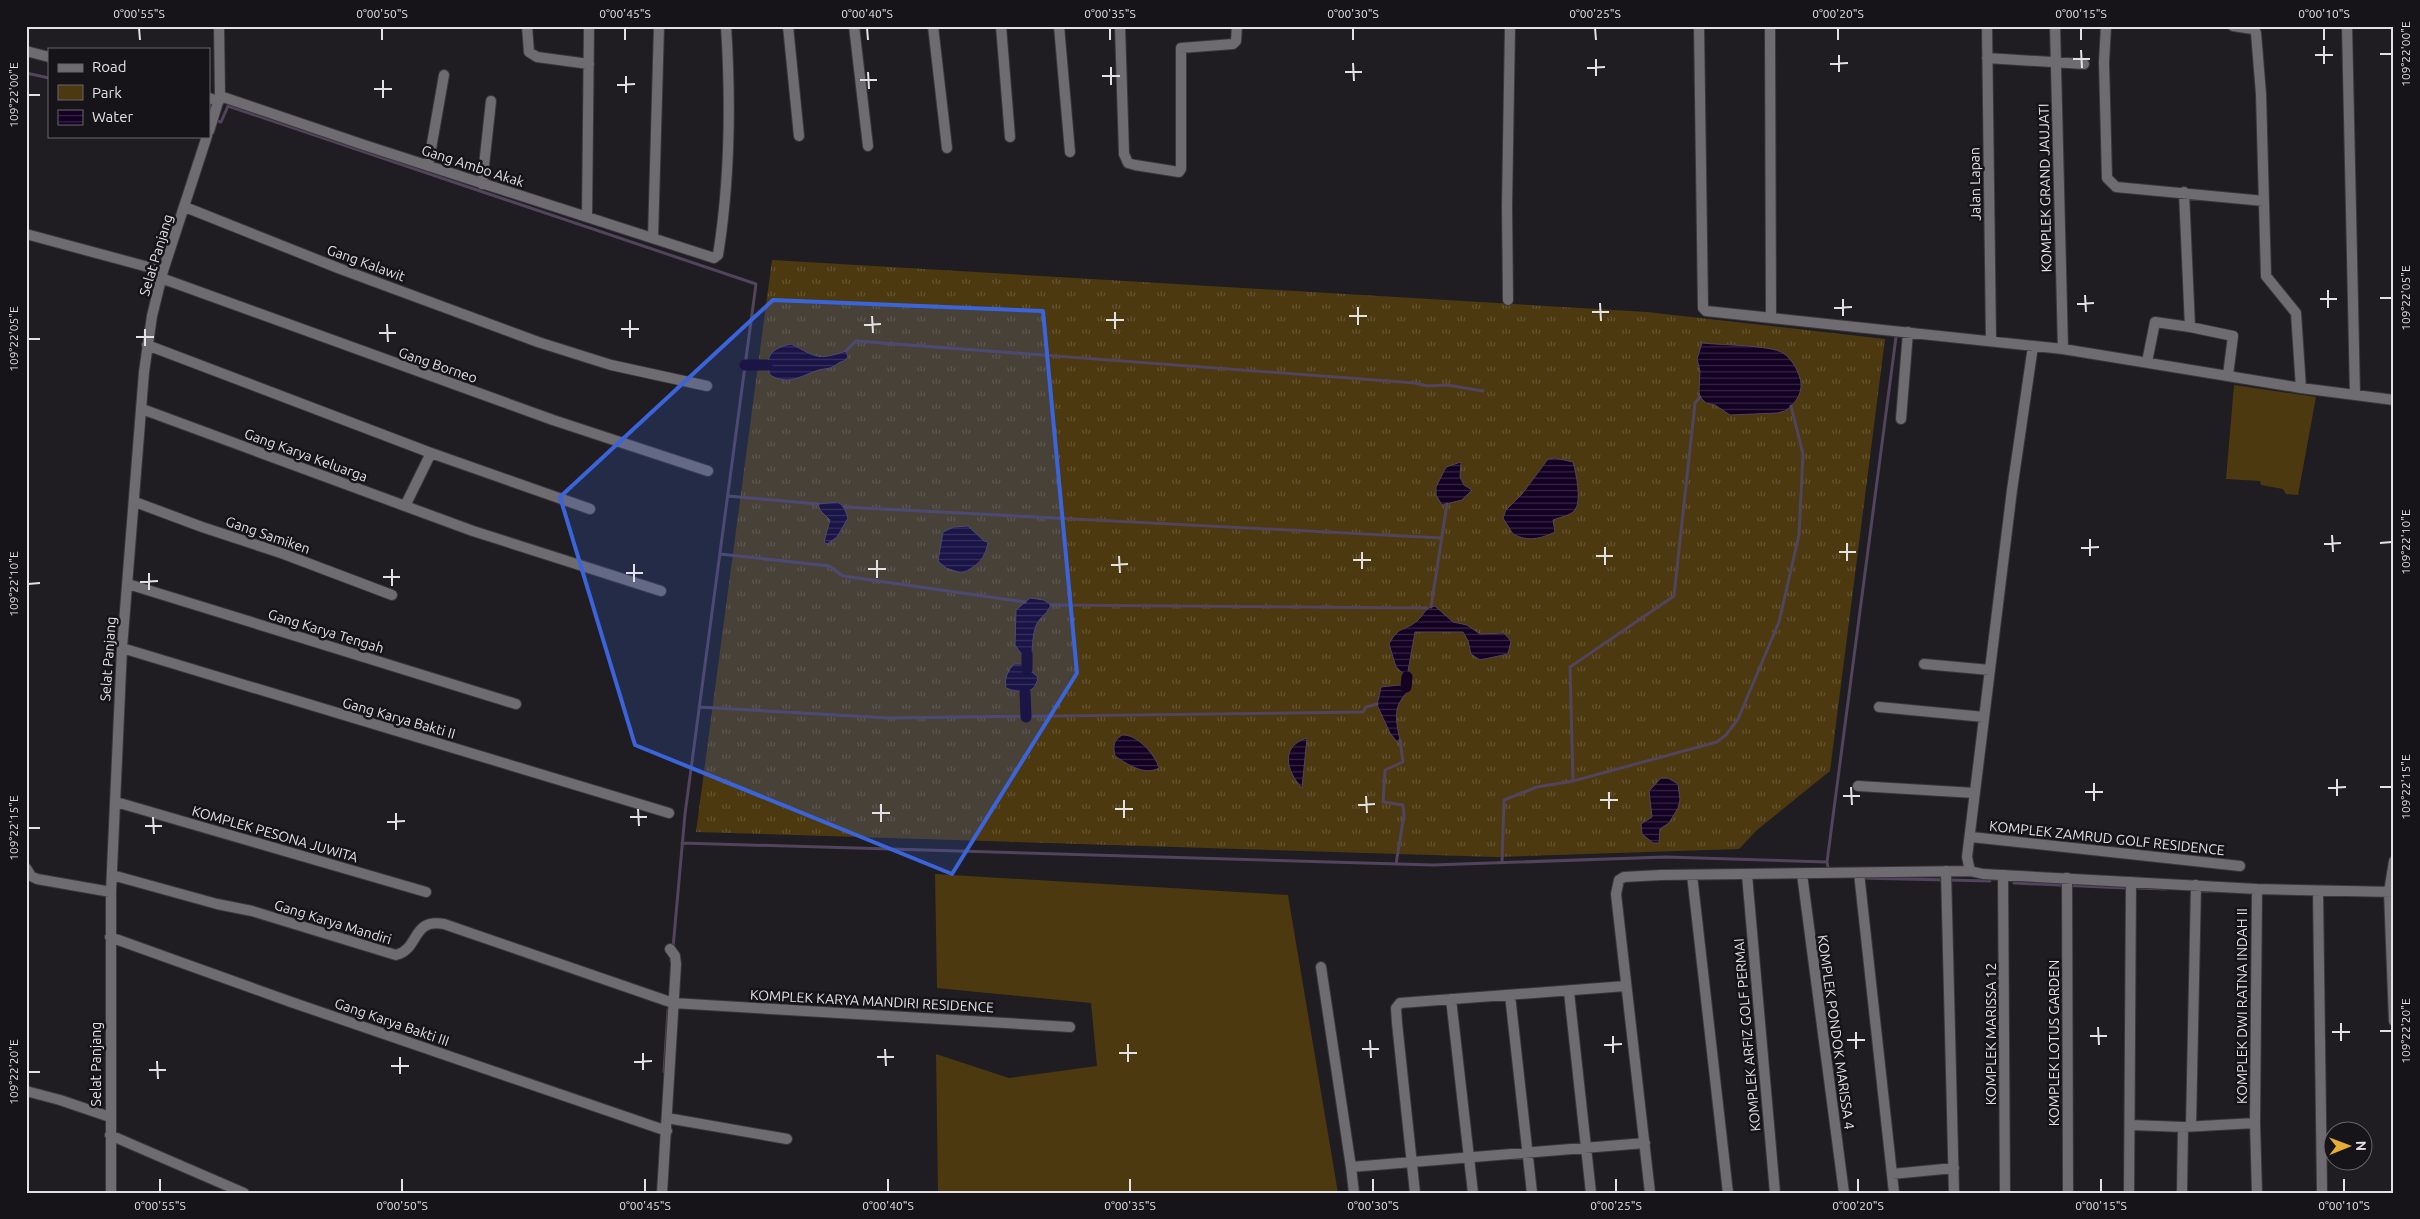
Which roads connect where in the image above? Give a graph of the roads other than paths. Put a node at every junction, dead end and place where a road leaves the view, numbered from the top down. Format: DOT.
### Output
graph roads {
  1 [pos="219,26"];
  2 [pos="527,26"];
  3 [pos="590,26"];
  4 [pos="658,26"];
  5 [pos="726,26"];
  6 [pos="788,26"];
  7 [pos="854,26"];
  8 [pos="933,26"];
  9 [pos="1001,26"];
  10 [pos="1059,26"];
  11 [pos="1120,26"];
  12 [pos="1237,26"];
  13 [pos="1510,26"];
  14 [pos="1699,26"];
  15 [pos="1770,26"];
  16 [pos="1987,26"];
  17 [pos="2055,26"];
  18 [pos="2106,26"];
  19 [pos="2233,26"];
  20 [pos="2347,26"];
  21 [pos="26,51"];
  22 [pos="48,57"];
  23 [pos="1988,58"];
  24 [pos="2055,63"];
  25 [pos="589,64"];
  26 [pos="2084,64"];
  27 [pos="444,75"];
  28 [pos="216,98"];
  29 [pos="491,101"];
  30 [pos="210,128"];
  31 [pos="799,136"];
  32 [pos="1010,137"];
  33 [pos="206,138"];
  34 [pos="868,146"];
  35 [pos="947,148"];
  36 [pos="1070,152"];
  37 [pos="428,166"];
  38 [pos="482,184"];
  39 [pos="2184,192"];
  40 [pos="2264,201"];
  41 [pos="185,207"];
  42 [pos="587,217"];
  43 [pos="26,234"];
  44 [pos="653,238"];
  45 [pos="162,275"];
  46 [pos="1508,300"];
  47 [pos="1772,317"];
  48 [pos="2190,327"];
  49 [pos="1908,332"];
  50 [pos="1991,341"];
  51 [pos="147,345"];
  52 [pos="2033,346"];
  53 [pos="2063,349"];
  54 [pos="2147,362"];
  55 [pos="2228,375"];
  56 [pos="707,386"];
  57 [pos="2301,388"];
  58 [pos="2355,395"];
  59 [pos="2394,400"];
  60 [pos="142,409"];
  61 [pos="1901,419"];
  62 [pos="431,453"];
  63 [pos="708,470"];
  64 [pos="135,502"];
  65 [pos="405,506"];
  66 [pos="590,509"];
  67 [pos="128,584"];
  68 [pos="661,591"];
  69 [pos="392,596"];
  70 [pos="122,648"];
  71 [pos="1924,664"];
  72 [pos="1990,670"];
  73 [pos="516,704"];
  74 [pos="1879,707"];
  75 [pos="1984,717"];
  76 [pos="1858,786"];
  77 [pos="1975,793"];
  78 [pos="116,802"];
  79 [pos="669,813"];
  80 [pos="1970,837"];
  81 [pos="2394,861"];
  82 [pos="2240,866"];
  83 [pos="26,868"];
  84 [pos="1946,871"];
  85 [pos="1970,871"];
  86 [pos="1859,873"];
  87 [pos="1747,874"];
  88 [pos="1802,874"];
  89 [pos="1692,875"];
  90 [pos="2003,875"];
  91 [pos="112,876"];
  92 [pos="2068,878"];
  93 [pos="2131,882"];
  94 [pos="2196,885"];
  95 [pos="2257,889"];
  96 [pos="2318,891"];
  97 [pos="111,892"];
  98 [pos="426,892"];
  99 [pos="2391,892"];
  100 [pos="110,937"];
  101 [pos="670,949"];
  102 [pos="1321,967"];
  103 [pos="1626,986"];
  104 [pos="1569,992"];
  105 [pos="1510,995"];
  106 [pos="1451,999"];
  107 [pos="673,1003"];
  108 [pos="2394,1021"];
  109 [pos="1070,1027"];
  110 [pos="26,1091"];
  111 [pos="110,1116"];
  112 [pos="667,1118"];
  113 [pos="2255,1123"];
  114 [pos="2131,1125"];
  115 [pos="2187,1127"];
  116 [pos="662,1129"];
  117 [pos="110,1135"];
  118 [pos="787,1139"];
  119 [pos="1645,1143"];
  120 [pos="1586,1148"];
  121 [pos="1528,1153"];
  122 [pos="1469,1158"];
  123 [pos="1412,1162"];
  124 [pos="1351,1167"];
  125 [pos="1954,1168"];
  126 [pos="1892,1174"];
  127 [pos="111,1193"];
  128 [pos="244,1193"];
  129 [pos="662,1193"];
  130 [pos="1354,1193"];
  131 [pos="1415,1193"];
  132 [pos="1473,1193"];
  133 [pos="1532,1193"];
  134 [pos="1591,1193"];
  135 [pos="1650,1193"];
  136 [pos="1728,1193"];
  137 [pos="1773,1193"];
  138 [pos="1844,1193"];
  139 [pos="1894,1193"];
  140 [pos="1954,1193"];
  141 [pos="2005,1193"];
  142 [pos="2068,1193"];
  143 [pos="2129,1193"];
  144 [pos="2182,1193"];
  145 [pos="2250,1193"];
  146 [pos="2257,1193"];
  147 [pos="2322,1193"];
  1 -- 28 [label="street"];
  2 -- 25 [label="street"];
  3 -- 25 [label="street"];
  4 -- 44 [label="street"];
  5 -- 44 [label="street, Gang Ambo Akak"];
  6 -- 31 [label="street"];
  7 -- 34 [label="street"];
  8 -- 35 [label="street"];
  9 -- 32 [label="street"];
  10 -- 36 [label="street"];
  11 -- 12 [label="street"];
  13 -- 46 [label="street"];
  14 -- 47 [label="street"];
  15 -- 47 [label="street"];
  16 -- 23 [label="street, Jalan Lapan"];
  17 -- 24 [label="street, KOMPLEK GRAND JAUJATI"];
  18 -- 39 [label="street"];
  19 -- 40 [label="street"];
  20 -- 58 [label="street"];
  21 -- 22 [label="street"];
  23 -- 24 [label="street"];
  23 -- 50 [label="street, Jalan Lapan"];
  24 -- 26 [label="street"];
  24 -- 53 [label="street, KOMPLEK GRAND JAUJATI"];
  25 -- 42 [label="street"];
  27 -- 37 [label="street"];
  28 -- 30 [label="street"];
  28 -- 37 [label="street, Gang Ambo Akak"];
  29 -- 38 [label="street"];
  33 -- 41 [label="street, Selat Panjang"];
  37 -- 38 [label="street, Gang Ambo Akak"];
  38 -- 42 [label="street, Gang Ambo Akak"];
  39 -- 40 [label="street"];
  39 -- 48 [label="street"];
  40 -- 57 [label="street"];
  41 -- 45 [label="street, Selat Panjang"];
  41 -- 56 [label="street, Gang Kalawit"];
  42 -- 44 [label="street, Gang Ambo Akak"];
  43 -- 45 [label="street, Gang Borneo"];
  45 -- 51 [label="street, Selat Panjang"];
  45 -- 63 [label="street, Gang Borneo"];
  47 -- 49 [label="street"];
  48 -- 54 [label="street"];
  48 -- 55 [label="street"];
  49 -- 50 [label="street"];
  49 -- 61 [label="street"];
  50 -- 52 [label="street"];
  51 -- 60 [label="street, Selat Panjang"];
  51 -- 62 [label="street"];
  52 -- 53 [label="street"];
  52 -- 72 [label="street"];
  53 -- 54 [label="street"];
  54 -- 55 [label="street"];
  55 -- 57 [label="street"];
  57 -- 58 [label="street"];
  58 -- 59 [label="street"];
  60 -- 64 [label="street, Selat Panjang"];
  60 -- 65 [label="street, Gang Karya Keluarga"];
  62 -- 65 [label="street"];
  62 -- 66 [label="street"];
  64 -- 67 [label="street, Selat Panjang"];
  64 -- 69 [label="street, Gang Samiken"];
  65 -- 68 [label="street, Gang Karya Keluarga"];
  67 -- 70 [label="street, Selat Panjang"];
  67 -- 73 [label="street, Gang Karya Tengah"];
  70 -- 78 [label="street, Selat Panjang"];
  70 -- 79 [label="street, Gang Karya Bakti II"];
  71 -- 72 [label="street"];
  72 -- 75 [label="street"];
  74 -- 75 [label="street"];
  75 -- 77 [label="street"];
  76 -- 77 [label="street"];
  77 -- 80 [label="street"];
  78 -- 91 [label="street, Selat Panjang"];
  78 -- 98 [label="street, KOMPLEK PESONA JUWITA"];
  80 -- 82 [label="street, KOMPLEK ZAMRUD GOLF RESIDENCE"];
  80 -- 85 [label="street"];
  81 -- 99 [label="street"];
  83 -- 97 [label="street"];
  84 -- 85 [label="street"];
  84 -- 86 [label="street"];
  84 -- 125 [label="street"];
  85 -- 90 [label="street"];
  86 -- 88 [label="street"];
  86 -- 126 [label="street"];
  87 -- 88 [label="street"];
  87 -- 89 [label="street"];
  87 -- 137 [label="street, KOMPLEK ARFIZ GOLF PERMAI"];
  88 -- 138 [label="street, KOMPLEK PONDOK MARISSA 4"];
  89 -- 103 [label="street"];
  89 -- 136 [label="street"];
  90 -- 92 [label="street"];
  90 -- 141 [label="street, KOMPLEK MARISSA 12"];
  91 -- 97 [label="street, Selat Panjang"];
  91 -- 107 [label="street, Gang Karya Mandiri"];
  92 -- 93 [label="street"];
  92 -- 142 [label="street, KOMPLEK LOTUS GARDEN"];
  93 -- 94 [label="street"];
  93 -- 114 [label="street"];
  94 -- 95 [label="street"];
  94 -- 115 [label="street"];
  95 -- 96 [label="street"];
  95 -- 113 [label="street, KOMPLEK DWI RATNA INDAH II"];
  96 -- 99 [label="street"];
  96 -- 147 [label="street"];
  97 -- 100 [label="street, Selat Panjang"];
  99 -- 108 [label="street"];
  100 -- 111 [label="street, Selat Panjang"];
  100 -- 116 [label="street, Gang Karya Bakti III"];
  101 -- 107 [label="street"];
  102 -- 124 [label="street"];
  103 -- 104 [label="street"];
  103 -- 119 [label="street"];
  104 -- 105 [label="street"];
  104 -- 120 [label="street"];
  105 -- 106 [label="street"];
  105 -- 121 [label="street"];
  106 -- 122 [label="street"];
  106 -- 123 [label="street"];
  107 -- 109 [label="street, KOMPLEK KARYA MANDIRI RESIDENCE"];
  107 -- 112 [label="street"];
  110 -- 111 [label="street"];
  111 -- 117 [label="street, Selat Panjang"];
  112 -- 116 [label="street"];
  112 -- 118 [label="street"];
  113 -- 115 [label="street"];
  113 -- 145 [label="street"];
  113 -- 146 [label="street"];
  114 -- 115 [label="street"];
  114 -- 143 [label="street"];
  115 -- 144 [label="street"];
  116 -- 129 [label="street"];
  117 -- 127 [label="street, Selat Panjang"];
  117 -- 128 [label="street"];
  119 -- 120 [label="street"];
  119 -- 135 [label="street"];
  120 -- 121 [label="street"];
  120 -- 134 [label="street"];
  121 -- 122 [label="street"];
  121 -- 133 [label="street"];
  122 -- 123 [label="street"];
  122 -- 132 [label="street"];
  123 -- 124 [label="street"];
  123 -- 131 [label="street"];
  124 -- 130 [label="street"];
  125 -- 126 [label="street"];
  125 -- 140 [label="street"];
  126 -- 139 [label="street"];
}
